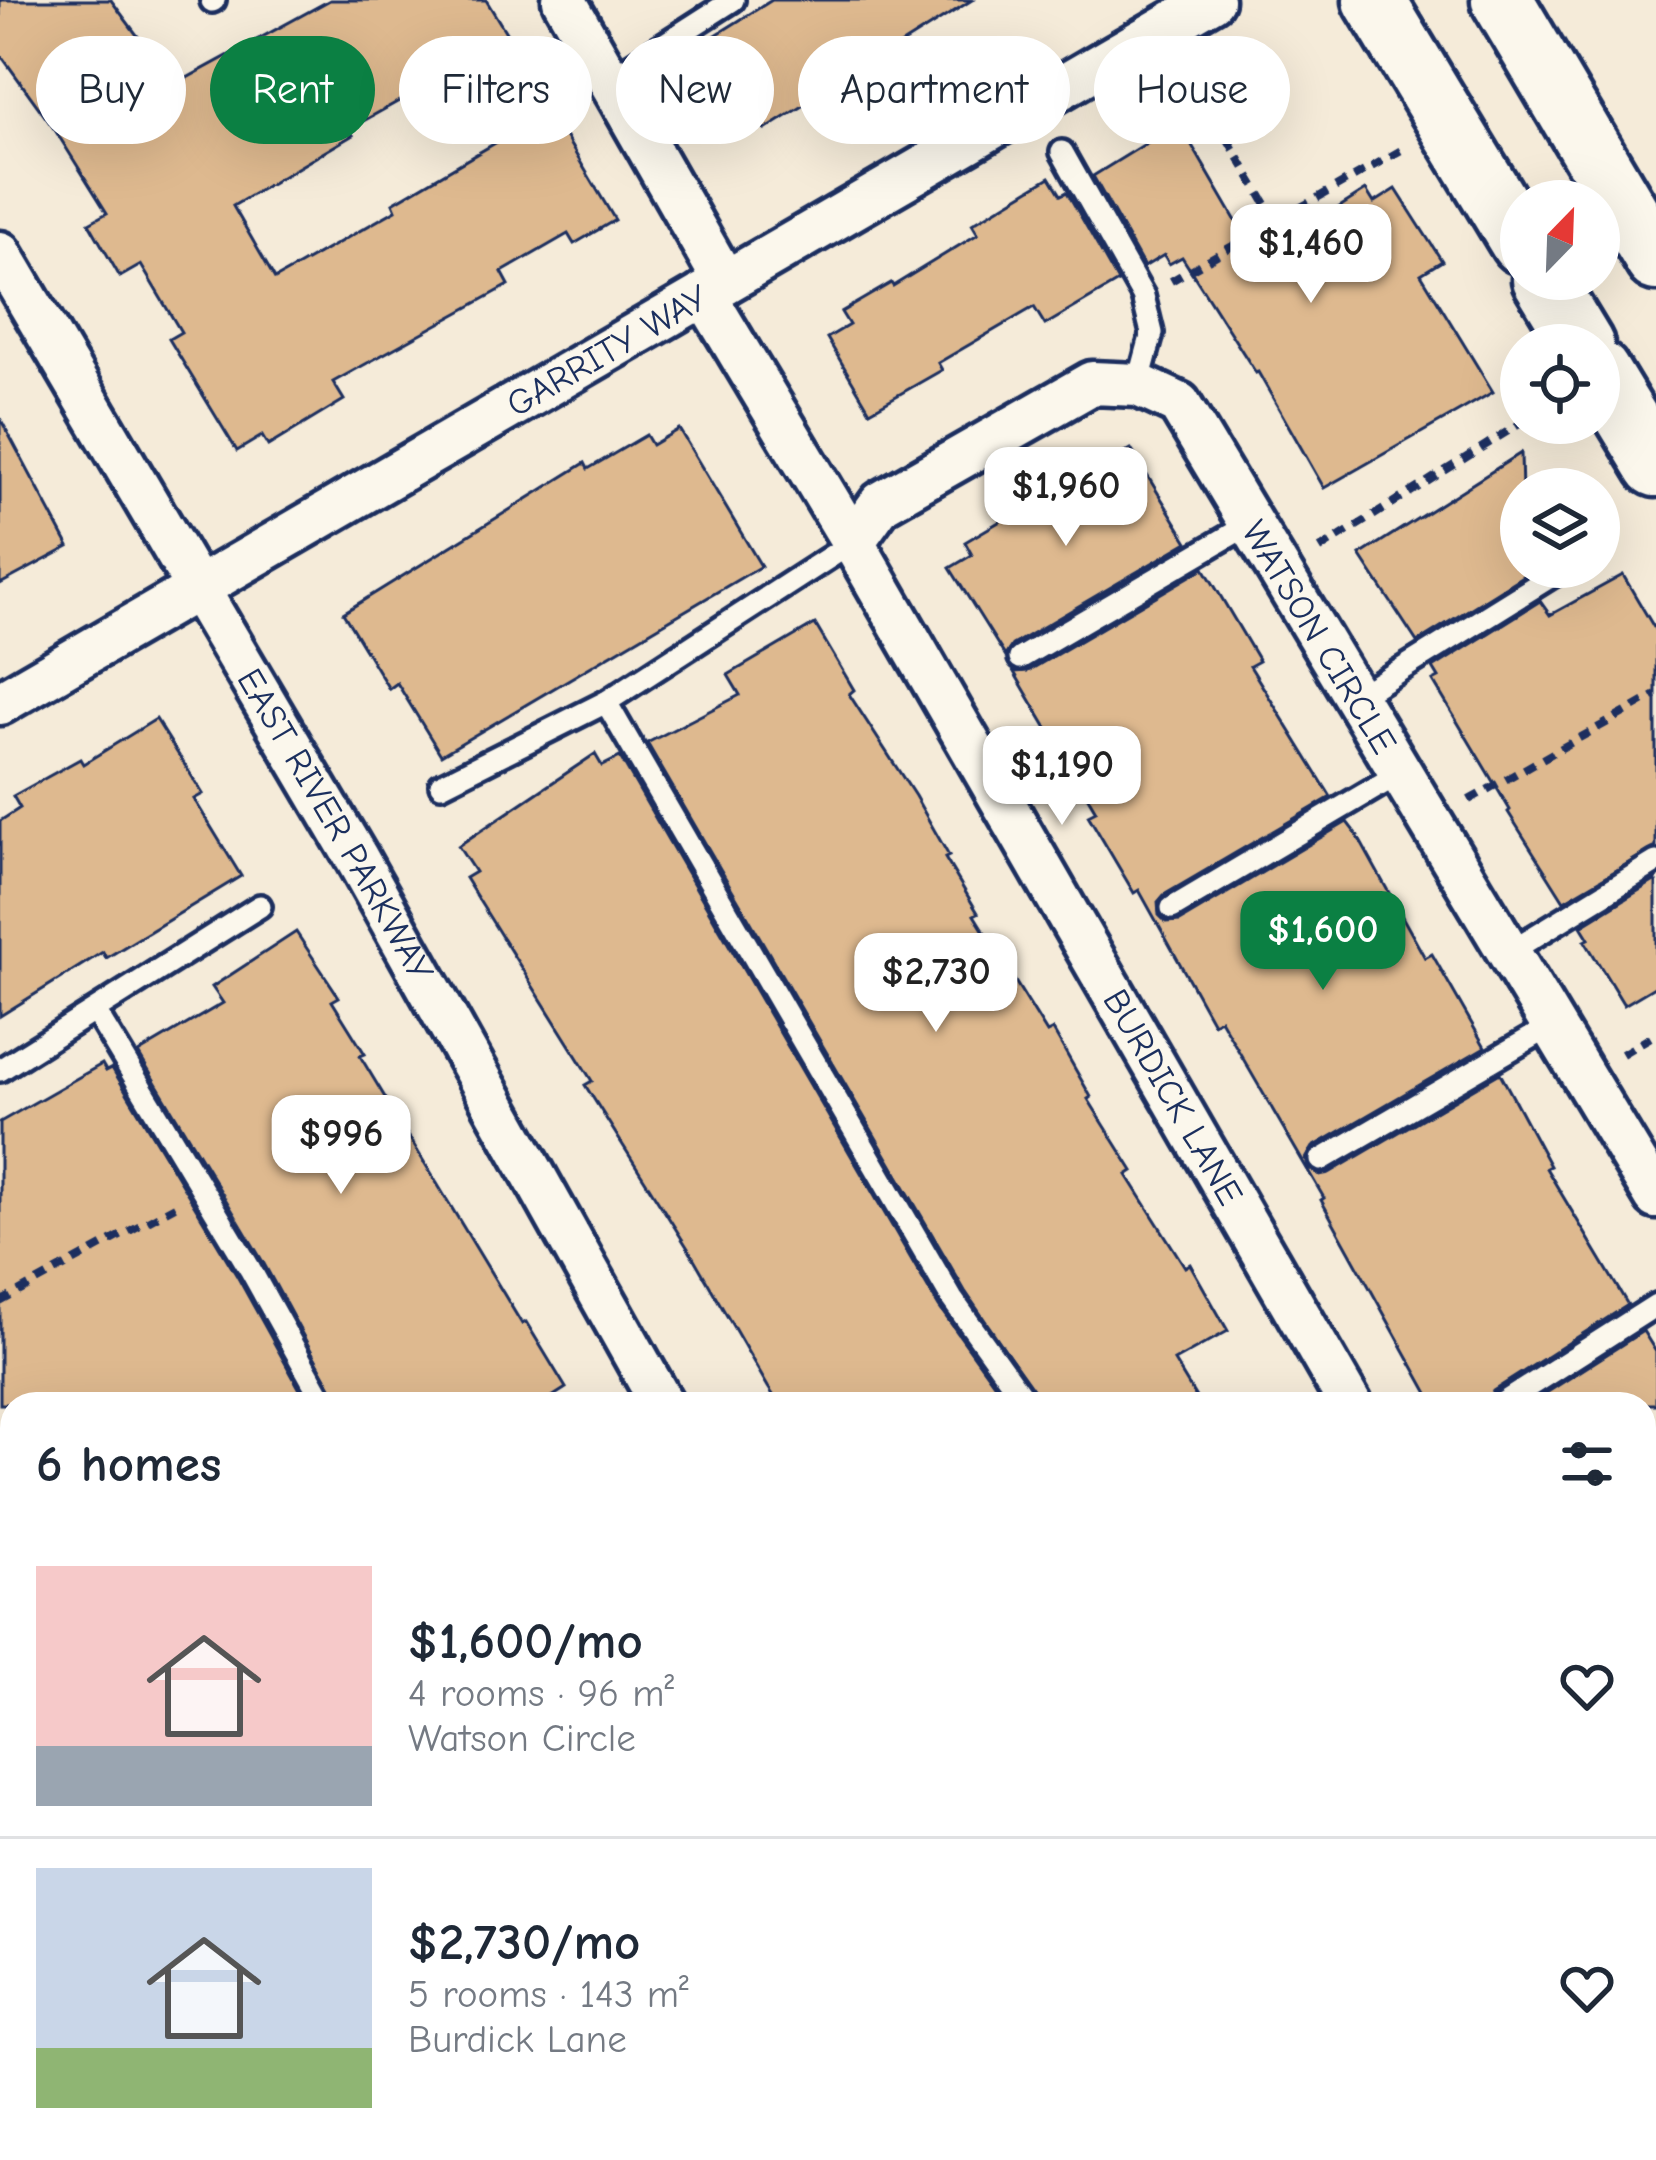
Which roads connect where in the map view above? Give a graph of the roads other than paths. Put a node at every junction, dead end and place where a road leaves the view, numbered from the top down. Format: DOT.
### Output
graph roads {
  1 [pos="564,0"];
  2 [pos="733,0"];
  3 [pos="1212,0"];
  4 [pos="1374,0"];
  5 [pos="1502,0"];
  6 [pos="608,80"];
  7 [pos="1062,152"];
  8 [pos="1500,208"];
  9 [pos="0,253"];
  10 [pos="1656,260"];
  11 [pos="714,288"];
  12 [pos="1138,385"];
  13 [pos="1620,407"];
  14 [pos="1656,466"];
  15 [pos="1253,522"];
  16 [pos="853,542"];
  17 [pos="199,586"];
  18 [pos="1532,588"];
  19 [pos="1020,658"];
  20 [pos="1357,697"];
  21 [pos="607,702"];
  22 [pos="0,703"];
  23 [pos="1402,772"];
  24 [pos="441,785"];
  25 [pos="1656,862"];
  26 [pos="260,906"];
  27 [pos="1172,908"];
  28 [pos="1509,952"];
  29 [pos="95,1011"];
  30 [pos="1553,1025"];
  31 [pos="0,1070"];
  32 [pos="1321,1160"];
  33 [pos="1656,1197"];
  34 [pos="1656,1305"];
  35 [pos="319,1392"];
  36 [pos="655,1392"];
  37 [pos="1018,1392"];
  38 [pos="1343,1392"];
  39 [pos="1520,1392"];
  1 -- 6 [label="street, BURDICK LANE"];
  2 -- 6 [label="lane"];
  3 -- 11 [label="street, GARRITY WAY"];
  4 -- 8 [label="main road"];
  5 -- 10 [label="main road"];
  6 -- 11 [label="street, BURDICK LANE"];
  7 -- 12 [label="lane"];
  9 -- 17 [label="street, EAST RIVER PARKWAY"];
  11 -- 16 [label="street, BURDICK LANE"];
  11 -- 17 [label="street, GARRITY WAY"];
  12 -- 15 [label="street, WATSON CIRCLE"];
  12 -- 16 [label="street"];
  13 -- 14 [label="main road"];
  15 -- 19 [label="lane"];
  15 -- 20 [label="street, WATSON CIRCLE"];
  16 -- 21 [label="lane"];
  16 -- 38 [label="street, BURDICK LANE"];
  17 -- 22 [label="street, GARRITY WAY"];
  17 -- 36 [label="street, EAST RIVER PARKWAY"];
  18 -- 20 [label="lane"];
  20 -- 23 [label="street, WATSON CIRCLE"];
  21 -- 24 [label="lane"];
  21 -- 37 [label="lane"];
  23 -- 27 [label="lane"];
  23 -- 28 [label="street, WATSON CIRCLE"];
  25 -- 28 [label="lane"];
  26 -- 29 [label="lane"];
  28 -- 30 [label="street, WATSON CIRCLE"];
  29 -- 31 [label="lane"];
  29 -- 35 [label="lane"];
  30 -- 32 [label="lane"];
  30 -- 33 [label="street, WATSON CIRCLE"];
  34 -- 39 [label="lane"];
}
